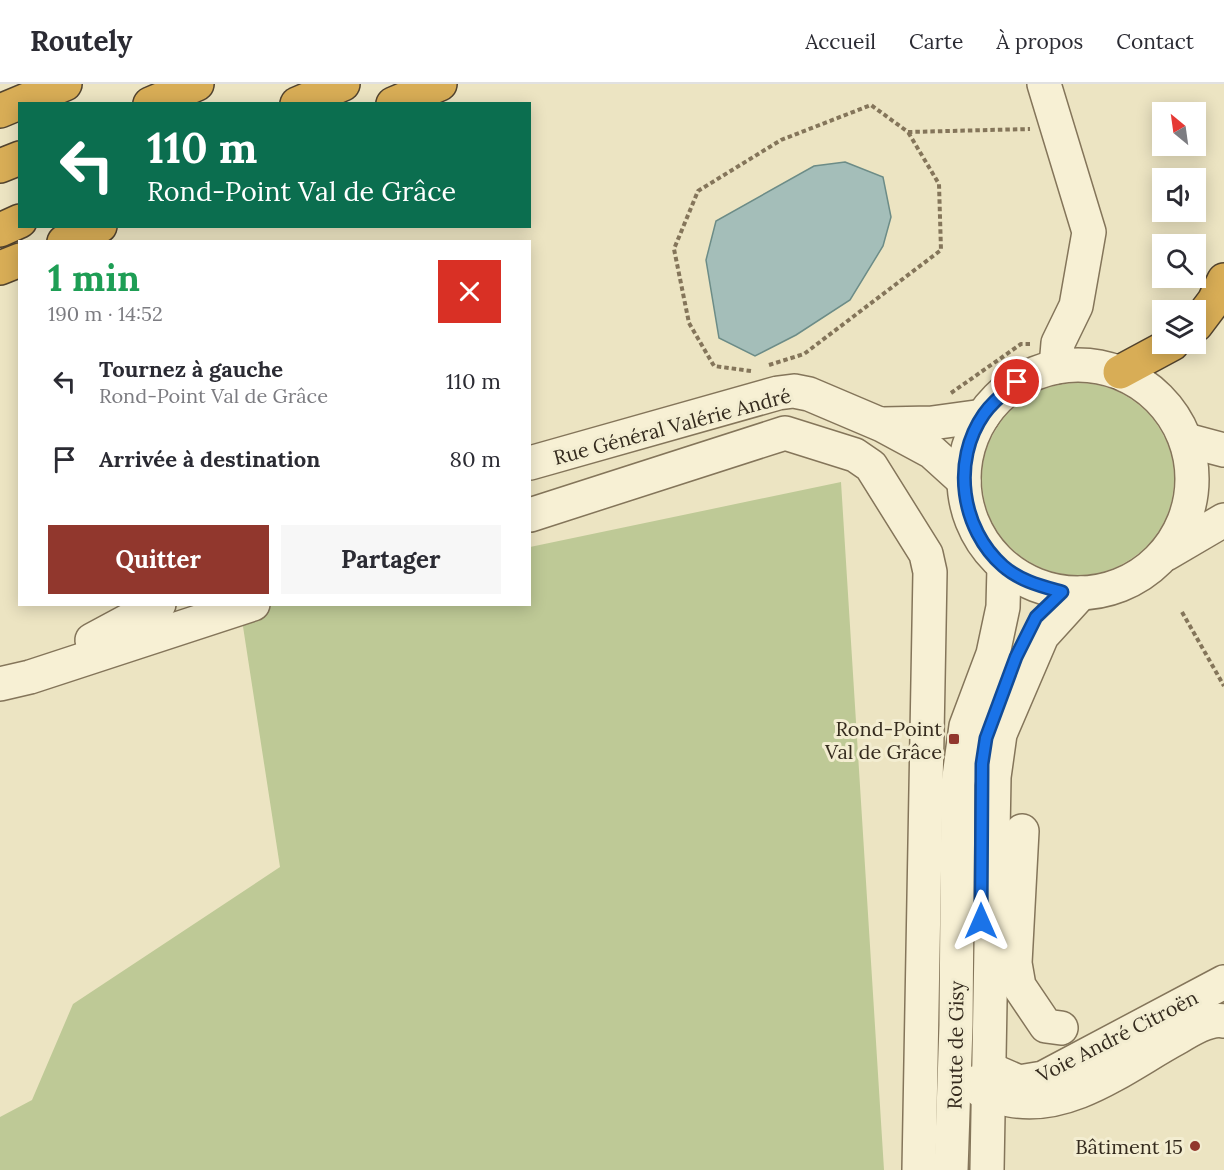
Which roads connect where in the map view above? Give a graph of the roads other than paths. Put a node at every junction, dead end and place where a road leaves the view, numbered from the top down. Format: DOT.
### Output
graph roads {
  1 [pos="65,84"];
  2 [pos="197,84"];
  3 [pos="343,84"];
  4 [pos="440,84"];
  5 [pos="1044,84"];
  6 [pos="22,102"];
  7 [pos="155,102"];
  8 [pos="302,102"];
  9 [pos="398,102"];
  10 [pos="18,104"];
  11 [pos="0,111"];
  12 [pos="18,159"];
  13 [pos="0,166"];
  14 [pos="18,222"];
  15 [pos="96,228"];
  16 [pos="0,230"];
  17 [pos="68,240"];
  18 [pos="18,261"];
  19 [pos="0,268"];
  20 [pos="1224,280"];
  21 [pos="1206,312"];
  22 [pos="1153,354"];
  23 [pos="1056,367"];
  24 [pos="1120,372"];
  25 [pos="983,416"];
  26 [pos="882,424"];
  27 [pos="1186,440"];
  28 [pos="1224,450"];
  29 [pos="531,463"];
  30 [pos="964,481"];
  31 [pos="531,515"];
  32 [pos="1224,520"];
  33 [pos="1164,555"];
  34 [pos="1004,567"];
  35 [pos="1072,593"];
  36 [pos="155,606"];
  37 [pos="247,606"];
  38 [pos="0,677"];
  39 [pos="0,684"];
  40 [pos="1022,831"];
  41 [pos="1222,987"];
  42 [pos="1224,1020"];
  43 [pos="1061,1028"];
  44 [pos="978,1073"];
  45 [pos="1030,1104"];
  46 [pos="975,1161"];
  47 [pos="919,1170"];
  1 -- 6 [label="highway"];
  2 -- 7 [label="highway"];
  3 -- 8 [label="highway"];
  4 -- 9 [label="highway"];
  5 -- 23 [label="street"];
  10 -- 11 [label="highway"];
  12 -- 13 [label="highway"];
  14 -- 16 [label="highway"];
  15 -- 17 [label="highway"];
  18 -- 19 [label="highway"];
  20 -- 21 [label="highway"];
  22 -- 24 [label="highway"];
  23 -- 24 [label="street"];
  23 -- 25 [label="street"];
  24 -- 27 [label="street"];
  25 -- 26 [label="street, Rue Général Valérie André"];
  25 -- 30 [label="street"];
  26 -- 29 [label="street, Rue Général Valérie André"];
  26 -- 30 [label="street, Rue Général Valérie André"];
  27 -- 28 [label="street"];
  27 -- 33 [label="street"];
  30 -- 34 [label="street"];
  31 -- 47 [label="street"];
  32 -- 33 [label="street"];
  33 -- 35 [label="street"];
  34 -- 35 [label="street"];
  34 -- 44 [label="street, Route de Gisy"];
  35 -- 44 [label="street, Route de Gisy"];
  36 -- 38 [label="street"];
  37 -- 39 [label="street"];
  40 -- 43 [label="street"];
  41 -- 44 [label="street, Voie André Citroën"];
  41 -- 45 [label="street"];
  42 -- 45 [label="street"];
  44 -- 45 [label="street"];
  44 -- 46 [label="street, Route de Gisy"];
  44 -- 46 [label="street"];
  45 -- 46 [label="street"];
}
